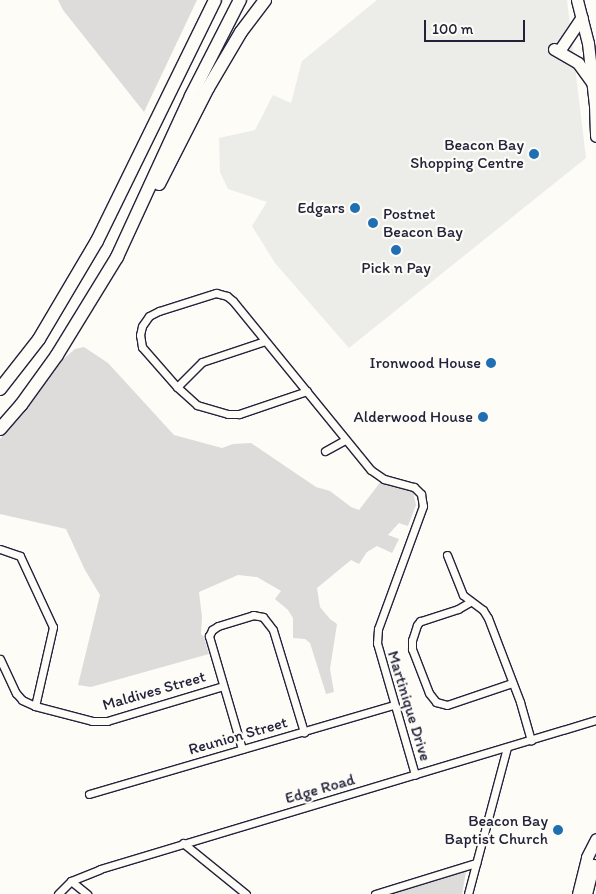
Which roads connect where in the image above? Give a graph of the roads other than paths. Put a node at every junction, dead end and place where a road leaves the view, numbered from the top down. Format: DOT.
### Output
graph roads {
  1 [pos="215,0"];
  2 [pos="240,0"];
  3 [pos="265,0"];
  4 [pos="577,0"];
  5 [pos="582,17"];
  6 [pos="593,84"];
  7 [pos="596,105"];
  8 [pos="596,136"];
  9 [pos="139,213"];
  10 [pos="265,341"];
  11 [pos="177,387"];
  12 [pos="0,389"];
  13 [pos="307,391"];
  14 [pos="0,429"];
  15 [pos="345,440"];
  16 [pos="325,451"];
  17 [pos="0,549"];
  18 [pos="447,554"];
  19 [pos="470,602"];
  20 [pos="0,659"];
  21 [pos="512,683"];
  22 [pos="223,686"];
  23 [pos="394,705"];
  24 [pos="35,706"];
  25 [pos="596,720"];
  26 [pos="304,732"];
  27 [pos="530,740"];
  28 [pos="507,747"];
  29 [pos="242,749"];
  30 [pos="415,775"];
  31 [pos="89,794"];
  32 [pos="596,839"];
  33 [pos="183,843"];
  34 [pos="596,854"];
  35 [pos="476,863"];
  36 [pos="71,881"];
  37 [pos="58,894"];
  38 [pos="86,894"];
  39 [pos="246,894"];
  40 [pos="375,894"];
  41 [pos="468,894"];
  42 [pos="578,894"];
  43 [pos="586,894"];
  1 -- 12 [label="highway"];
  2 -- 9 [label="highway"];
  3 -- 9 [label="highway"];
  4 -- 5 [label="main road"];
  5 -- 6 [label="main road"];
  5 -- 6 [label="main road"];
  6 -- 7 [label="main road"];
  7 -- 8 [label="main road"];
  9 -- 14 [label="highway"];
  10 -- 11 [label="street"];
  10 -- 11 [label="street"];
  10 -- 13 [label="street"];
  11 -- 13 [label="street"];
  13 -- 15 [label="street"];
  15 -- 16 [label="street"];
  15 -- 23 [label="street, Martinique Drive"];
  17 -- 24 [label="street"];
  18 -- 19 [label="street"];
  19 -- 21 [label="street"];
  19 -- 21 [label="street"];
  20 -- 24 [label="street, Maldives Street"];
  21 -- 27 [label="street"];
  22 -- 24 [label="street, Maldives Street"];
  22 -- 26 [label="street"];
  22 -- 29 [label="street"];
  23 -- 26 [label="street, Reunion Street"];
  23 -- 30 [label="street, Martinique Drive"];
  25 -- 27 [label="street, Edge Road"];
  26 -- 29 [label="street, Reunion Street"];
  27 -- 28 [label="street, Edge Road"];
  28 -- 30 [label="street, Edge Road"];
  28 -- 35 [label="street"];
  29 -- 31 [label="street, Reunion Street"];
  30 -- 33 [label="street, Edge Road"];
  32 -- 42 [label="main road"];
  33 -- 36 [label="street, Edge Road"];
  33 -- 39 [label="street"];
  34 -- 43 [label="main road"];
  35 -- 40 [label="street"];
  35 -- 41 [label="street"];
  36 -- 37 [label="street, Edge Road"];
  36 -- 38 [label="street"];
}
